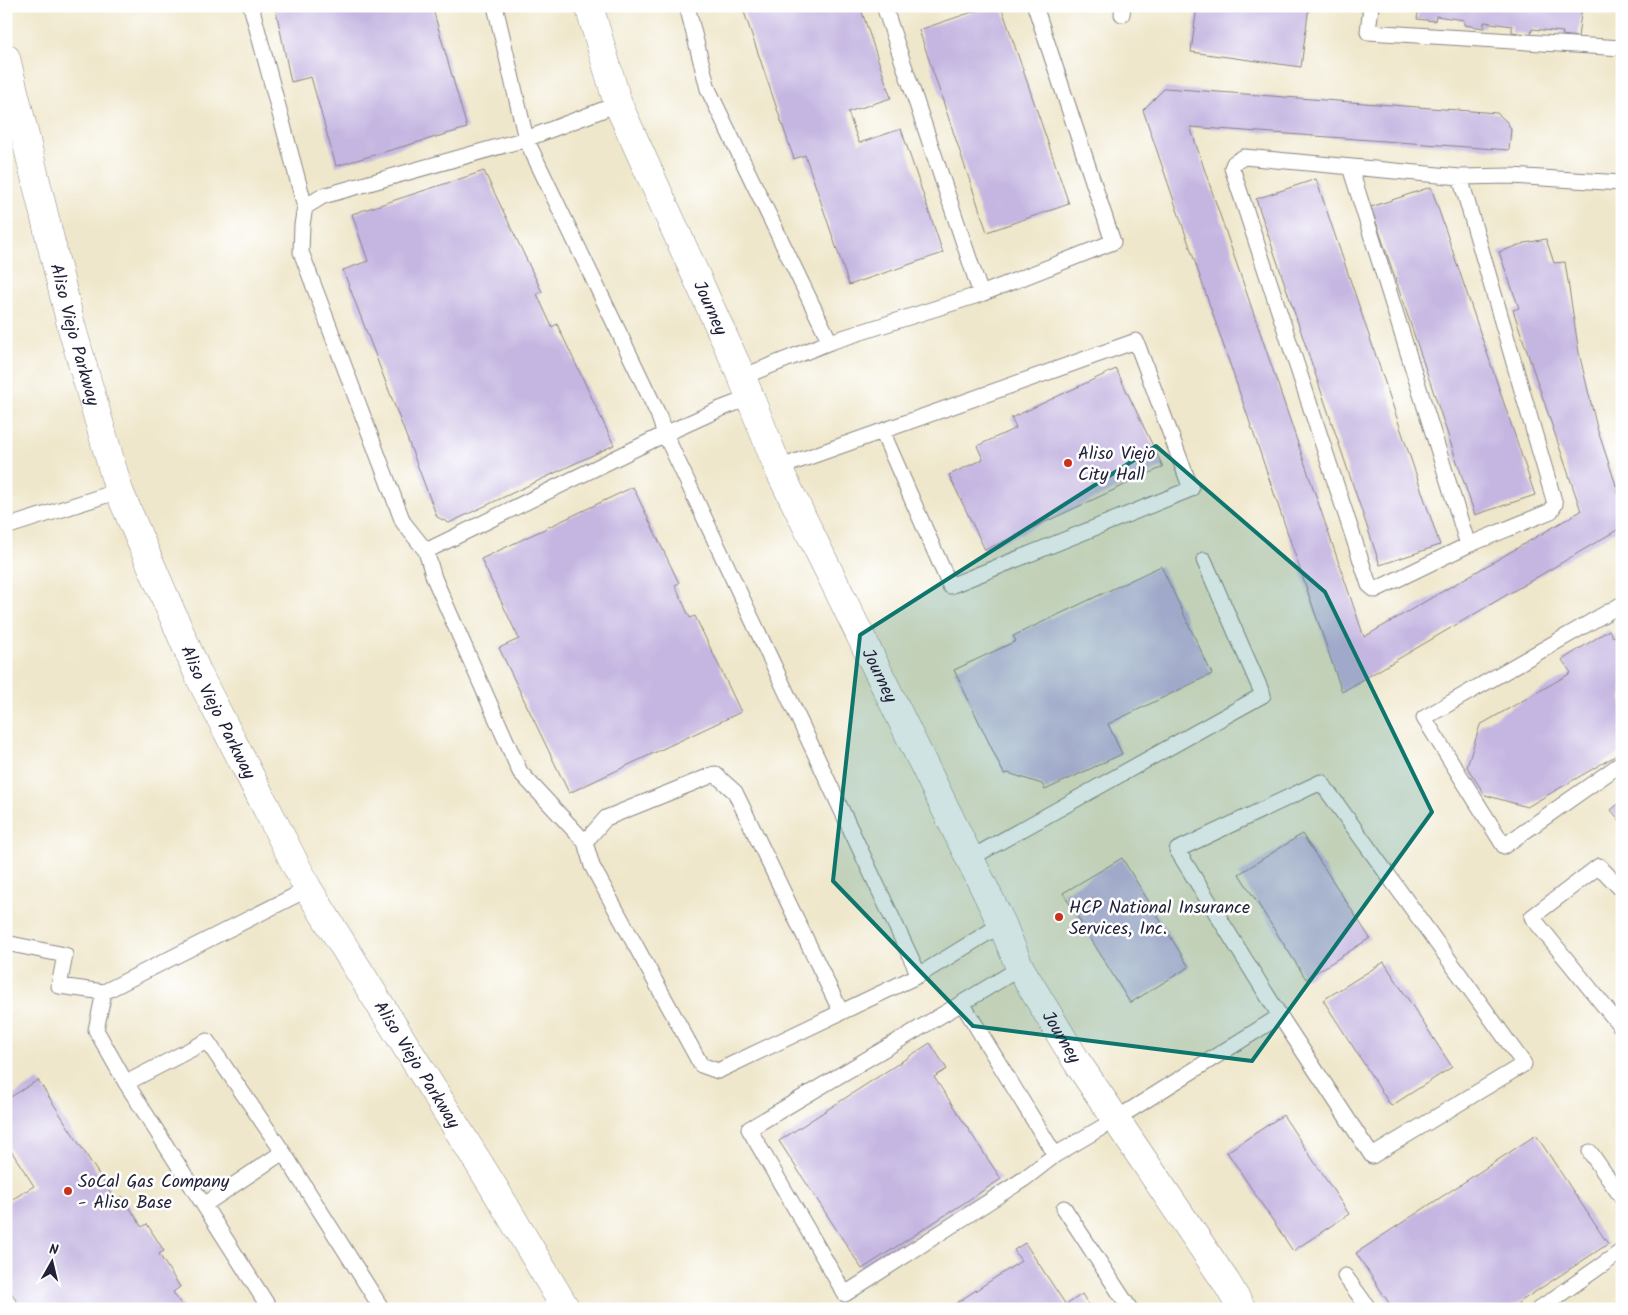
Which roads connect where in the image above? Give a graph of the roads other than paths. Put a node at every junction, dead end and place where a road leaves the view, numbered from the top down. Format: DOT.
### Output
graph roads {
  1 [pos="251,6"];
  2 [pos="495,6"];
  3 [pos="589,6"];
  4 [pos="687,6"];
  5 [pos="885,6"];
  6 [pos="1035,6"];
  7 [pos="1370,6"];
  8 [pos="1622,48"];
  9 [pos="6,58"];
  10 [pos="618,104"];
  11 [pos="526,139"];
  12 [pos="1350,167"];
  13 [pos="1460,176"];
  14 [pos="1622,183"];
  15 [pos="305,207"];
  16 [pos="981,294"];
  17 [pos="830,342"];
  18 [pos="746,388"];
  19 [pos="882,431"];
  20 [pos="665,434"];
  21 [pos="778,468"];
  22 [pos="119,491"];
  23 [pos="6,527"];
  24 [pos="1468,545"];
  25 [pos="426,551"];
  26 [pos="1204,560"];
  27 [pos="1622,604"];
  28 [pos="1622,763"];
  29 [pos="585,842"];
  30 [pos="969,859"];
  31 [pos="308,889"];
  32 [pos="1622,890"];
  33 [pos="1002,924"];
  34 [pos="6,943"];
  35 [pos="1020,968"];
  36 [pos="919,975"];
  37 [pos="104,992"];
  38 [pos="962,1003"];
  39 [pos="841,1012"];
  40 [pos="1280,1016"];
  41 [pos="1622,1028"];
  42 [pos="126,1083"];
  43 [pos="1116,1119"];
  44 [pos="283,1152"];
  45 [pos="1590,1152"];
  46 [pos="1055,1155"];
  47 [pos="1622,1198"];
  48 [pos="204,1205"];
  49 [pos="1064,1208"];
  50 [pos="1622,1251"];
  51 [pos="1345,1276"];
  52 [pos="270,1309"];
  53 [pos="382,1309"];
  54 [pos="566,1309"];
  55 [pos="1130,1309"];
  56 [pos="1242,1309"];
  57 [pos="1369,1309"];
  58 [pos="1539,1309"];
  1 -- 15 [label="lane"];
  2 -- 11 [label="lane"];
  3 -- 10 [label="street, Journey"];
  4 -- 17 [label="lane"];
  5 -- 16 [label="lane"];
  6 -- 16 [label="lane"];
  7 -- 8 [label="lane"];
  9 -- 22 [label="street, Aliso Viejo Parkway"];
  10 -- 11 [label="lane"];
  10 -- 18 [label="street, Journey"];
  11 -- 15 [label="lane"];
  11 -- 20 [label="lane"];
  12 -- 13 [label="lane"];
  12 -- 24 [label="lane"];
  12 -- 24 [label="lane"];
  13 -- 14 [label="lane"];
  13 -- 24 [label="lane"];
  15 -- 25 [label="lane"];
  16 -- 17 [label="lane"];
  17 -- 18 [label="lane"];
  18 -- 20 [label="lane"];
  18 -- 21 [label="street, Journey"];
  19 -- 19 [label="lane"];
  19 -- 21 [label="lane"];
  20 -- 25 [label="lane"];
  20 -- 36 [label="lane"];
  21 -- 30 [label="street, Journey"];
  22 -- 23 [label="lane"];
  22 -- 31 [label="street, Aliso Viejo Parkway"];
  25 -- 29 [label="lane"];
  26 -- 30 [label="lane"];
  27 -- 28 [label="lane"];
  29 -- 39 [label="lane"];
  29 -- 39 [label="lane"];
  30 -- 33 [label="street, Journey"];
  31 -- 37 [label="lane"];
  31 -- 54 [label="street, Aliso Viejo Parkway"];
  32 -- 41 [label="lane"];
  33 -- 35 [label="street, Journey"];
  33 -- 36 [label="lane"];
  34 -- 37 [label="lane"];
  35 -- 38 [label="lane"];
  35 -- 43 [label="street, Journey"];
  36 -- 39 [label="lane"];
  37 -- 42 [label="lane"];
  38 -- 46 [label="lane"];
  38 -- 46 [label="lane"];
  40 -- 40 [label="lane"];
  40 -- 43 [label="lane"];
  42 -- 44 [label="lane"];
  42 -- 48 [label="lane"];
  43 -- 46 [label="lane"];
  43 -- 56 [label="street, Journey"];
  44 -- 48 [label="lane"];
  44 -- 53 [label="lane"];
  45 -- 47 [label="lane"];
  48 -- 52 [label="lane"];
  49 -- 55 [label="lane"];
  50 -- 58 [label="lane"];
  51 -- 57 [label="lane"];
}
